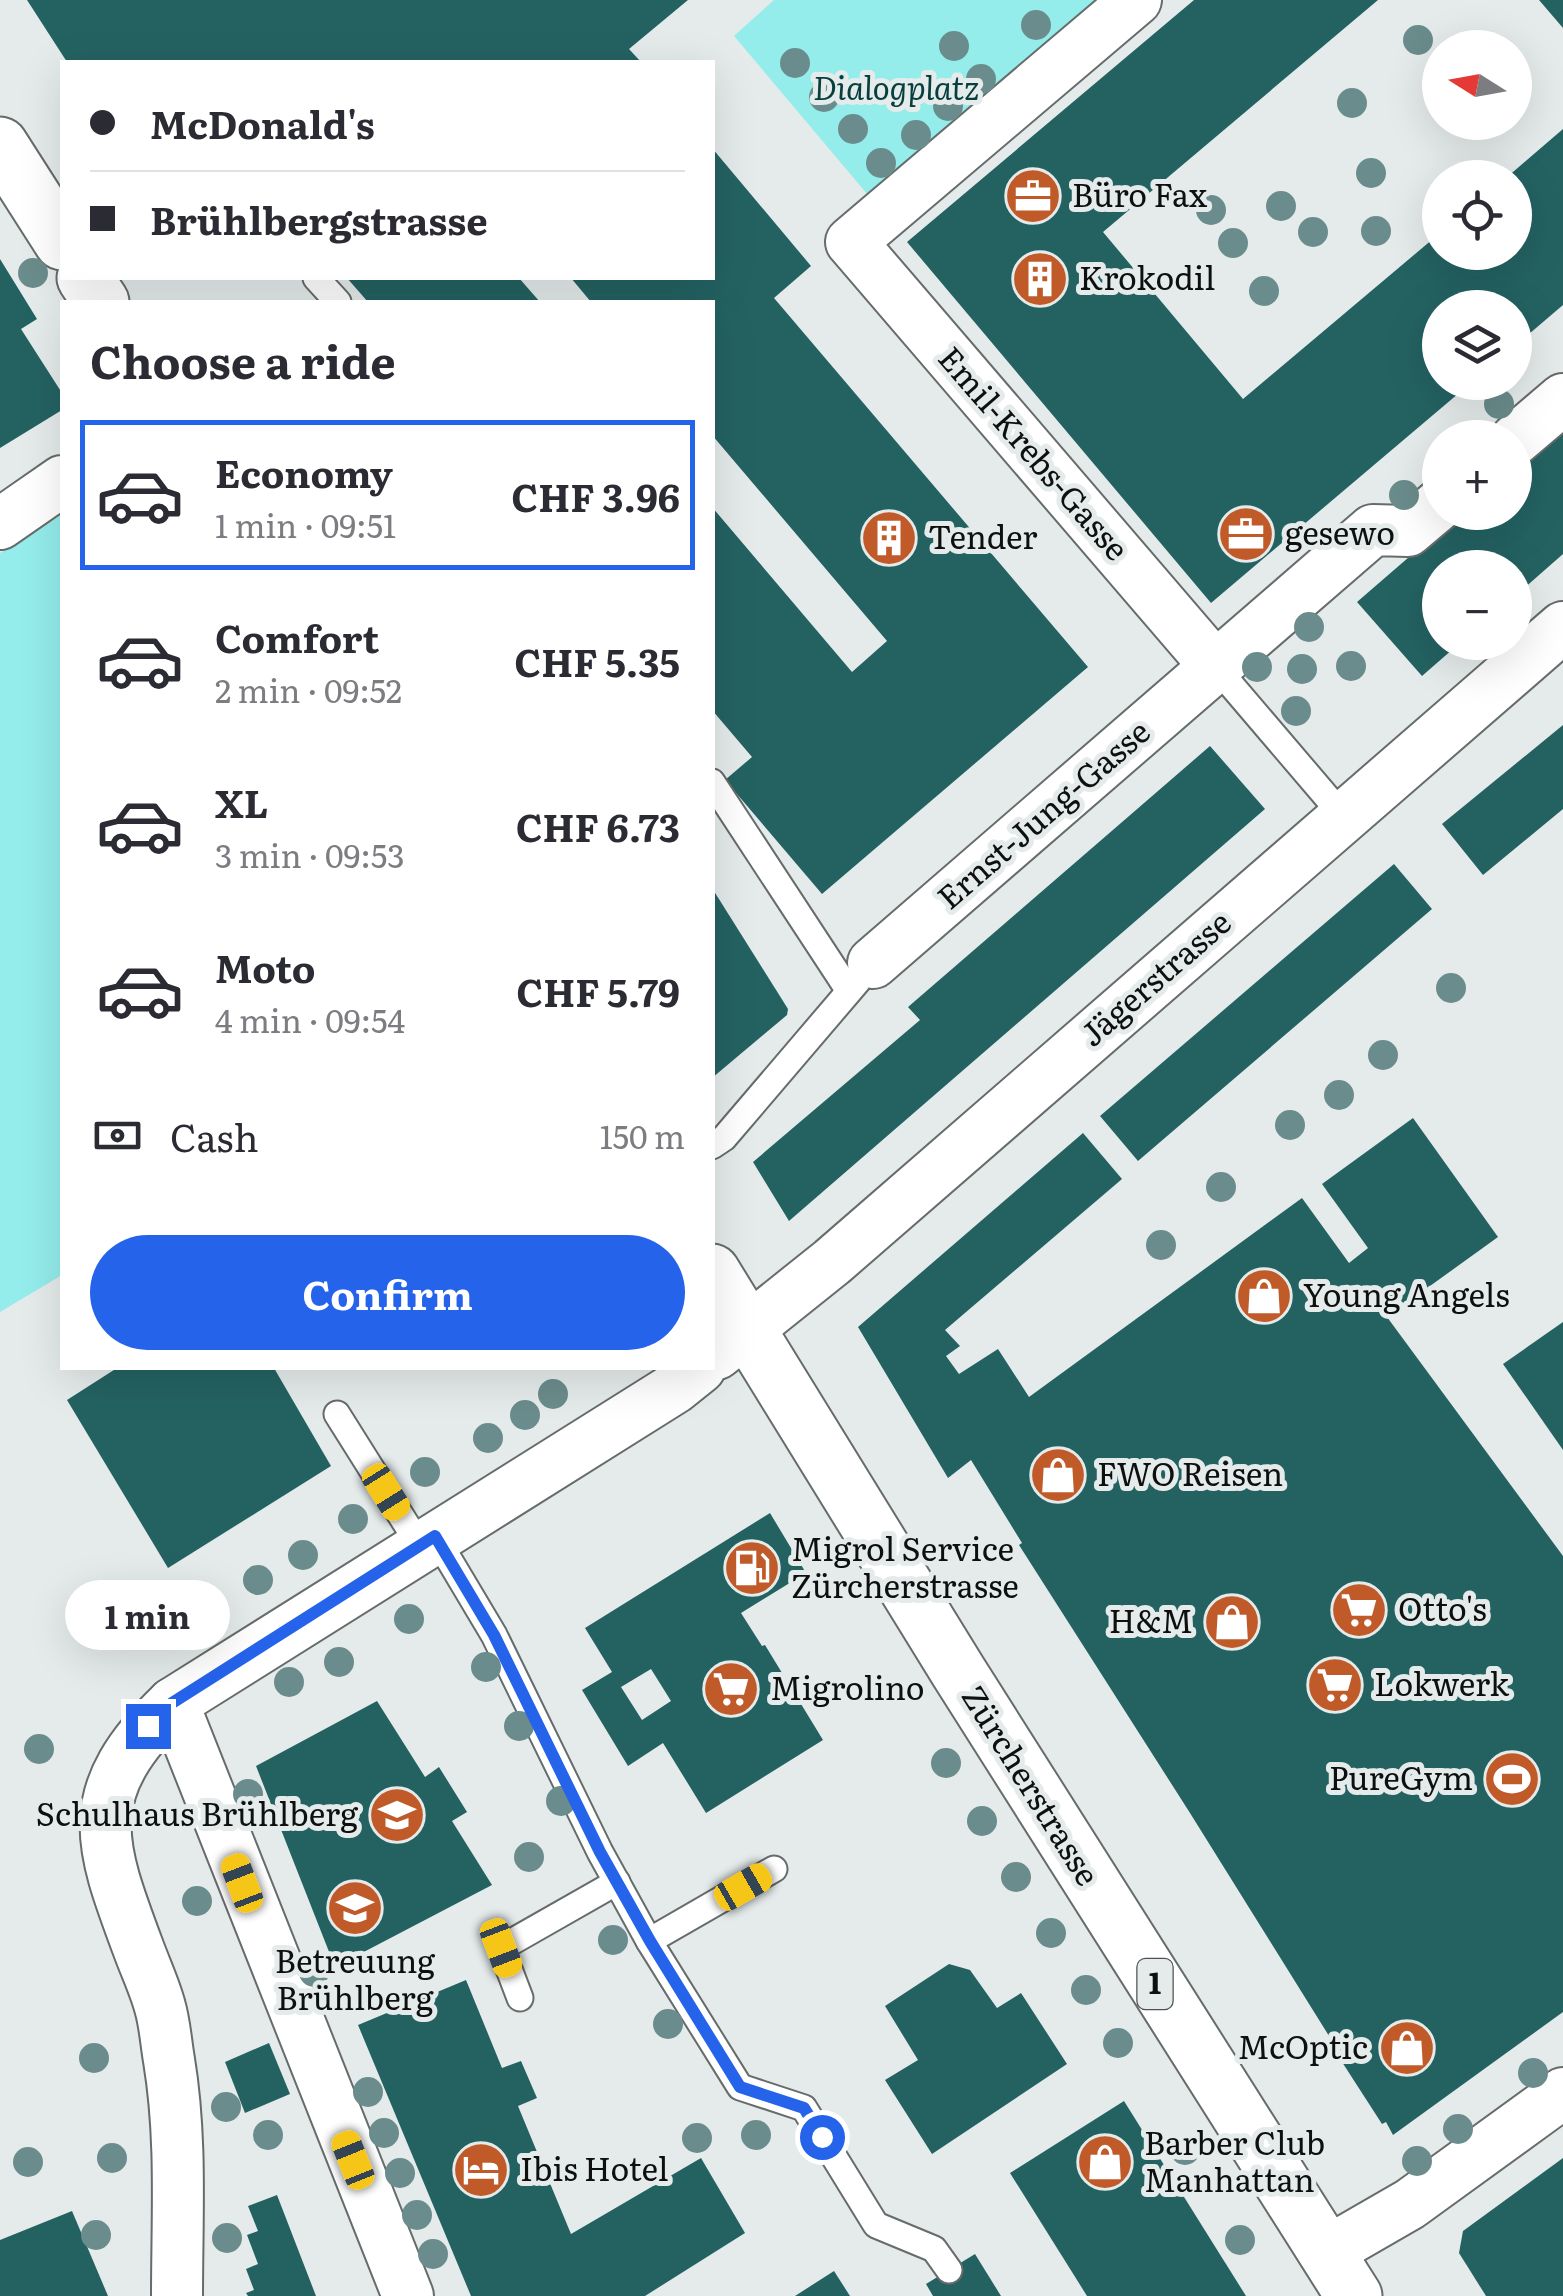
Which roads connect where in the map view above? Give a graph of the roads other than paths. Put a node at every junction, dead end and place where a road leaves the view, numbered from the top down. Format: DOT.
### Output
graph roads {
  1 [pos="1136,0"];
  2 [pos="0,145"];
  3 [pos="60,237"];
  4 [pos="318,280"];
  5 [pos="336,300"];
  6 [pos="1563,399"];
  7 [pos="1532,425"];
  8 [pos="60,481"];
  9 [pos="1422,519"];
  10 [pos="0,524"];
  11 [pos="1563,627"];
  12 [pos="1215,666"];
  13 [pos="715,786"];
  14 [pos="1344,816"];
  15 [pos="861,977"];
  16 [pos="715,1144"];
  17 [pos="715,1284"];
  18 [pos="730,1343"];
  19 [pos="698,1370"];
  20 [pos="336,1414"];
  21 [pos="428,1541"];
  22 [pos="172,1703"];
  23 [pos="774,1869"];
  24 [pos="617,1882"];
  25 [pos="650,1941"];
  26 [pos="520,1998"];
  27 [pos="1563,2093"];
  28 [pos="949,2270"];
  29 [pos="1339,2274"];
  30 [pos="177,2296"];
  31 [pos="408,2296"];
  1 -- 12 [label="street, Emil-Krebs-Gasse"];
  2 -- 3 [label="main road"];
  4 -- 5 [label="lane"];
  6 -- 7 [label="street"];
  8 -- 10 [label="street"];
  9 -- 12 [label="street, Ernst-Jung-Gasse"];
  11 -- 14 [label="street, Jägerstrasse"];
  12 -- 14 [label="lane"];
  12 -- 15 [label="street, Ernst-Jung-Gasse"];
  13 -- 15 [label="lane"];
  14 -- 18 [label="street, Jägerstrasse"];
  15 -- 16 [label="lane"];
  17 -- 18 [label="main road, Zürcherstrasse / 1"];
  18 -- 29 [label="main road, Zürcherstrasse / 1"];
  19 -- 21 [label="street"];
  20 -- 21 [label="lane"];
  21 -- 22 [label="street"];
  21 -- 24 [label="lane"];
  22 -- 30 [label="street"];
  22 -- 31 [label="street"];
  23 -- 25 [label="lane"];
  24 -- 25 [label="lane"];
  24 -- 26 [label="lane"];
  25 -- 28 [label="lane"];
  27 -- 29 [label="street"];
}
